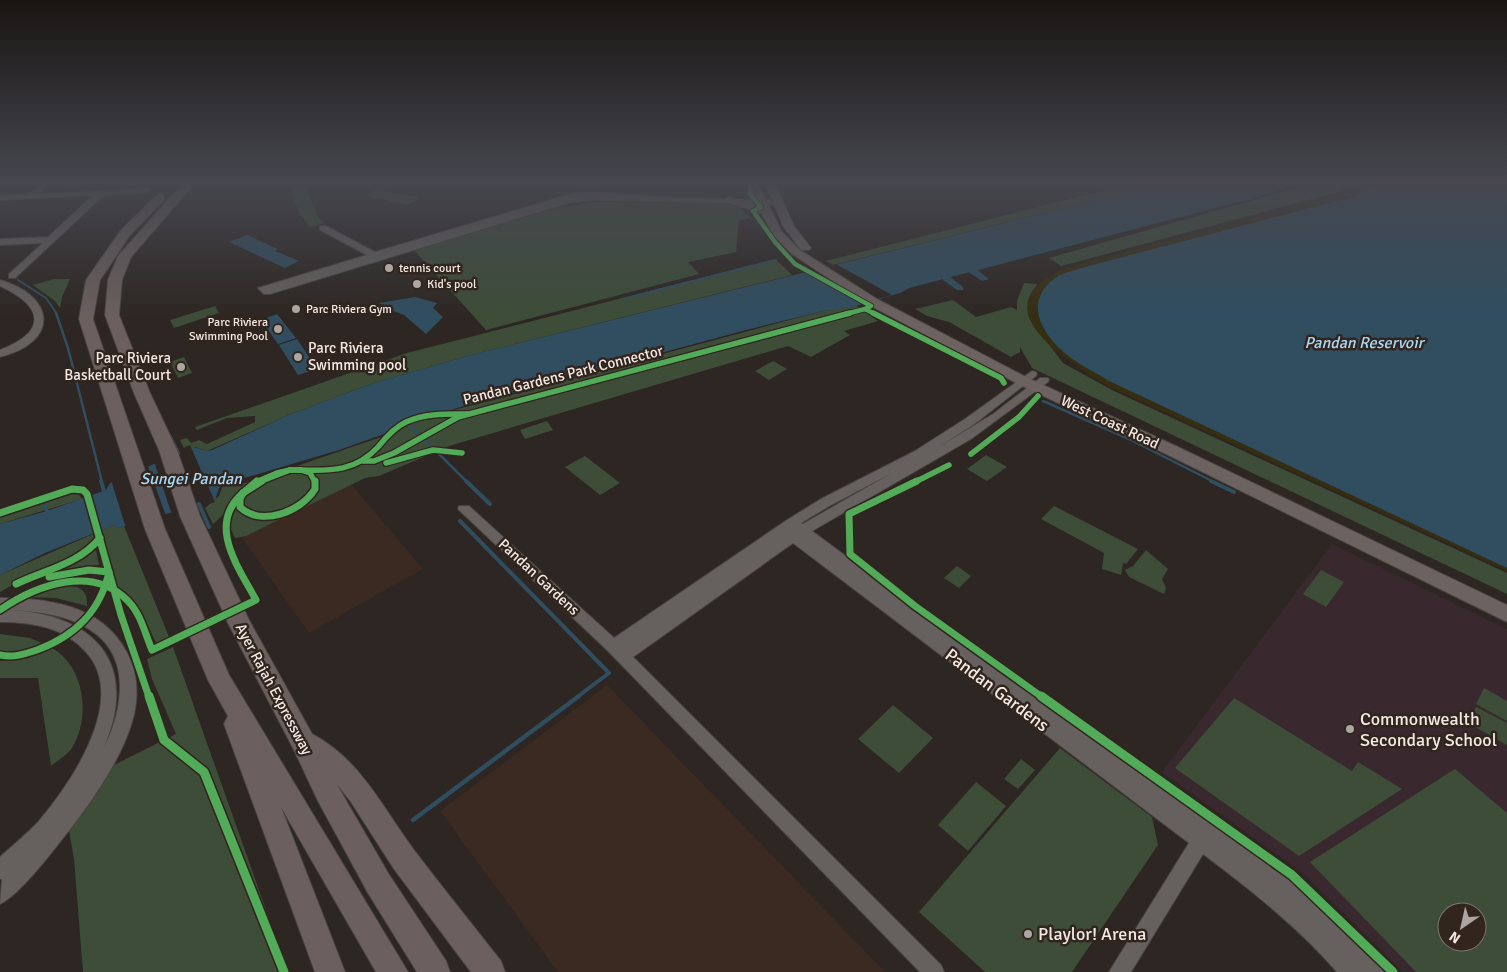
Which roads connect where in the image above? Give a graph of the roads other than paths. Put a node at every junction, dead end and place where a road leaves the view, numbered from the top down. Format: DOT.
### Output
graph roads {
  1 [pos="62,228"];
  2 [pos="130,228"];
  3 [pos="149,228"];
  4 [pos="322,228"];
  5 [pos="474,228"];
  6 [pos="775,228"];
  7 [pos="790,228"];
  8 [pos="49,240"];
  9 [pos="0,242"];
  10 [pos="377,257"];
  11 [pos="821,266"];
  12 [pos="314,275"];
  13 [pos="12,276"];
  14 [pos="0,283"];
  15 [pos="0,354"];
  16 [pos="1034,380"];
  17 [pos="464,509"];
  18 [pos="824,517"];
  19 [pos="793,530"];
  20 [pos="818,549"];
  21 [pos="769,552"];
  22 [pos="0,604"];
  23 [pos="1507,604"];
  24 [pos="1507,614"];
  25 [pos="0,616"];
  26 [pos="618,652"];
  27 [pos="220,680"];
  28 [pos="303,742"];
  29 [pos="1204,834"];
  30 [pos="0,870"];
  31 [pos="0,894"];
  32 [pos="330,972"];
  33 [pos="393,972"];
  34 [pos="435,972"];
  35 [pos="490,972"];
  36 [pos="934,972"];
  37 [pos="1119,972"];
  38 [pos="1351,972"];
  39 [pos="1374,972"];
  1 -- 8 [label="street"];
  2 -- 27 [label="highway"];
  3 -- 28 [label="highway, Ayer Rajah Expressway"];
  4 -- 10 [label="street"];
  5 -- 10 [label="street"];
  6 -- 11 [label="main road, West Coast Road"];
  7 -- 11 [label="main road, West Coast Road"];
  8 -- 9 [label="street"];
  8 -- 13 [label="street"];
  10 -- 12 [label="street"];
  11 -- 16 [label="main road, West Coast Road"];
  14 -- 15 [label="street"];
  16 -- 18 [label="street"];
  16 -- 19 [label="street"];
  16 -- 23 [label="main road, West Coast Road"];
  16 -- 24 [label="main road, West Coast Road"];
  17 -- 26 [label="street, Pandan Gardens"];
  18 -- 19 [label="street"];
  18 -- 20 [label="street"];
  19 -- 20 [label="street, Pandan Gardens"];
  19 -- 21 [label="street"];
  19 -- 26 [label="street"];
  20 -- 21 [label="street"];
  20 -- 29 [label="street, Pandan Gardens"];
  21 -- 26 [label="street"];
  22 -- 31 [label="street"];
  25 -- 30 [label="street"];
  26 -- 36 [label="street, Pandan Gardens"];
  27 -- 32 [label="highway"];
  27 -- 33 [label="highway"];
  28 -- 34 [label="highway, Ayer Rajah Expressway"];
  28 -- 35 [label="highway"];
  29 -- 37 [label="street"];
  29 -- 38 [label="street, Pandan Gardens"];
  29 -- 39 [label="street, Pandan Gardens"];
}
